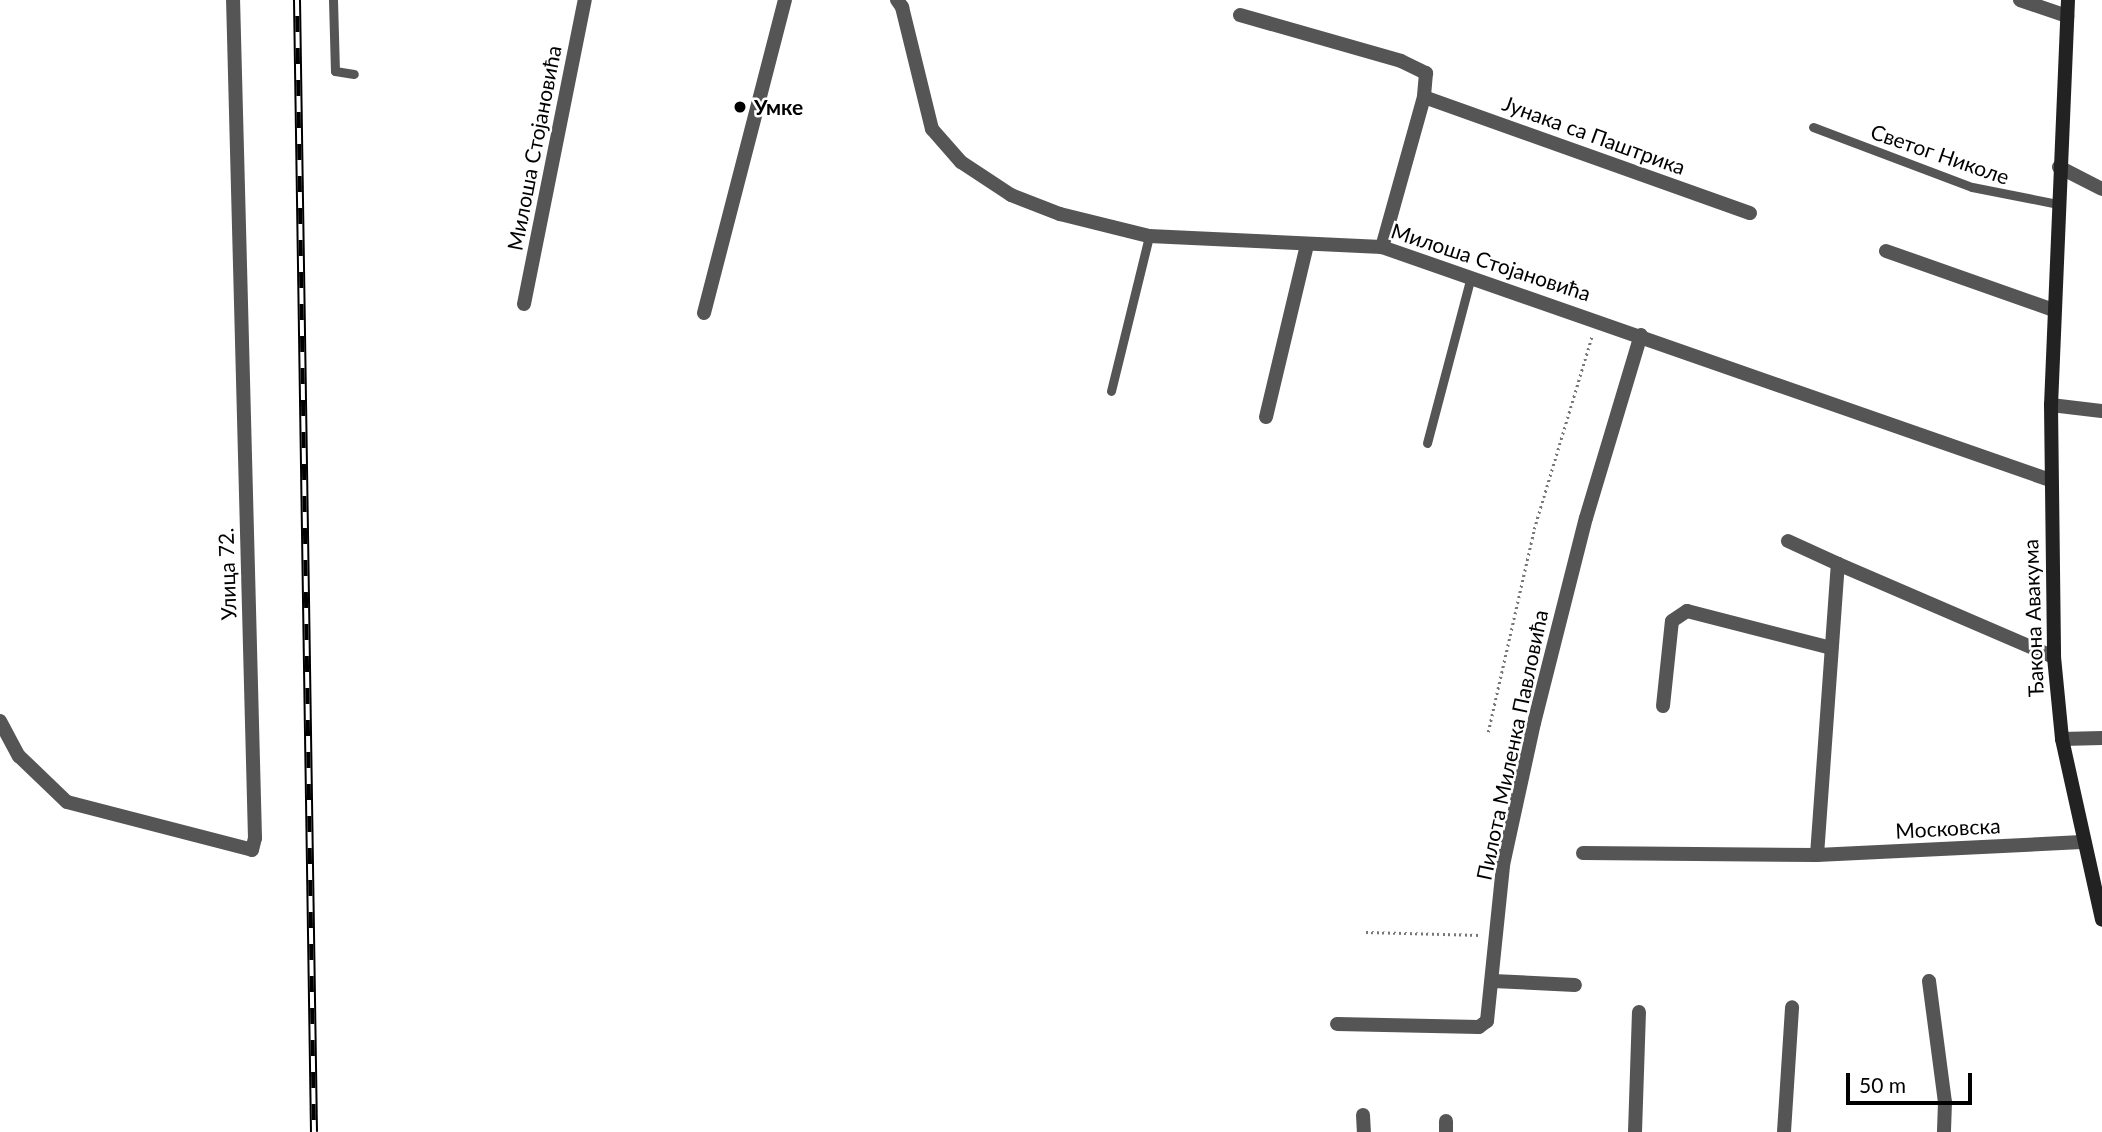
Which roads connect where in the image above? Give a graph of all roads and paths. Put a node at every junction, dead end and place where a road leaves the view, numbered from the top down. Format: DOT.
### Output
graph roads {
  1 [pos="233,0"];
  2 [pos="333,0"];
  3 [pos="585,0"];
  4 [pos="785,0"];
  5 [pos="897,0"];
  6 [pos="2020,0"];
  7 [pos="2068,0"];
  8 [pos="1240,15"];
  9 [pos="2067,16"];
  10 [pos="354,74"];
  11 [pos="1424,97"];
  12 [pos="1813,127"];
  13 [pos="2059,167"];
  14 [pos="2102,189"];
  15 [pos="2058,204"];
  16 [pos="1750,213"];
  17 [pos="1149,236"];
  18 [pos="1307,245"];
  19 [pos="1382,247"];
  20 [pos="1886,251"];
  21 [pos="1471,277"];
  22 [pos="524,304"];
  23 [pos="2054,310"];
  24 [pos="704,313"];
  25 [pos="1597,319"];
  26 [pos="1641,335"];
  27 [pos="1111,391"];
  28 [pos="2050,405"];
  29 [pos="2102,411"];
  30 [pos="1266,417"];
  31 [pos="1427,443"];
  32 [pos="2050,480"];
  33 [pos="1788,541"];
  34 [pos="1838,564"];
  35 [pos="1831,648"];
  36 [pos="2054,657"];
  37 [pos="1663,706"];
  38 [pos="0,721"];
  39 [pos="1488,732"];
  40 [pos="2102,738"];
  41 [pos="2062,739"];
  42 [pos="2082,842"];
  43 [pos="1583,853"];
  44 [pos="1817,855"];
  45 [pos="2102,920"];
  46 [pos="1366,932"];
  47 [pos="1496,936"];
  48 [pos="1493,981"];
  49 [pos="1929,981"];
  50 [pos="1575,985"];
  51 [pos="1792,1007"];
  52 [pos="1639,1012"];
  53 [pos="1337,1024"];
  54 [pos="1363,1115"];
  55 [pos="1364,1132"];
  56 [pos="1635,1132"];
  57 [pos="1784,1132"];
  58 [pos="1944,1132"];
  1 -- 38 [label="street, Улица 72."];
  2 -- 10 [label="lane"];
  3 -- 22 [label="street, Милоша Стојановића"];
  4 -- 24 [label="street"];
  5 -- 17 [label="street, Милоша Стојановића"];
  6 -- 9 [label="street"];
  7 -- 9 [label="main road, Ђакона Авакума"];
  8 -- 11 [label="street"];
  9 -- 13 [label="main road, Ђакона Авакума"];
  11 -- 16 [label="street, Јунака са Паштрика"];
  11 -- 19 [label="street"];
  12 -- 15 [label="lane, Светог Николе"];
  13 -- 14 [label="street"];
  13 -- 15 [label="main road, Ђакона Авакума"];
  15 -- 23 [label="main road, Ђакона Авакума"];
  17 -- 18 [label="street, Милоша Стојановића"];
  17 -- 27 [label="lane"];
  18 -- 19 [label="street, Милоша Стојановића"];
  18 -- 30 [label="street"];
  19 -- 21 [label="street, Милоша Стојановића"];
  20 -- 23 [label="street"];
  21 -- 25 [label="street, Милоша Стојановића"];
  21 -- 31 [label="lane"];
  23 -- 28 [label="main road, Ђакона Авакума"];
  25 -- 26 [label="street, Милоша Стојановића"];
  25 -- 39 [label="path"];
  26 -- 32 [label="street, Милоша Стојановића"];
  26 -- 47 [label="street, Пилота Миленка Павловића"];
  28 -- 29 [label="street"];
  28 -- 32 [label="main road, Ђакона Авакума"];
  32 -- 36 [label="main road, Ђакона Авакума"];
  33 -- 34 [label="street"];
  34 -- 35 [label="street"];
  34 -- 36 [label="street"];
  35 -- 37 [label="street"];
  35 -- 44 [label="street"];
  36 -- 41 [label="main road, Ђакона Авакума"];
  40 -- 41 [label="street"];
  41 -- 42 [label="main road, Ђакона Авакума"];
  42 -- 44 [label="street, Московска"];
  42 -- 45 [label="main road, Ђакона Авакума"];
  43 -- 44 [label="street, Московска"];
  46 -- 47 [label="path"];
  47 -- 48 [label="street, Пилота Миленка Павловића"];
  48 -- 50 [label="street"];
  48 -- 53 [label="street, Пилота Миленка Павловића"];
  49 -- 58 [label="street"];
  51 -- 57 [label="street"];
  52 -- 56 [label="street"];
  54 -- 55 [label="street"];
}
